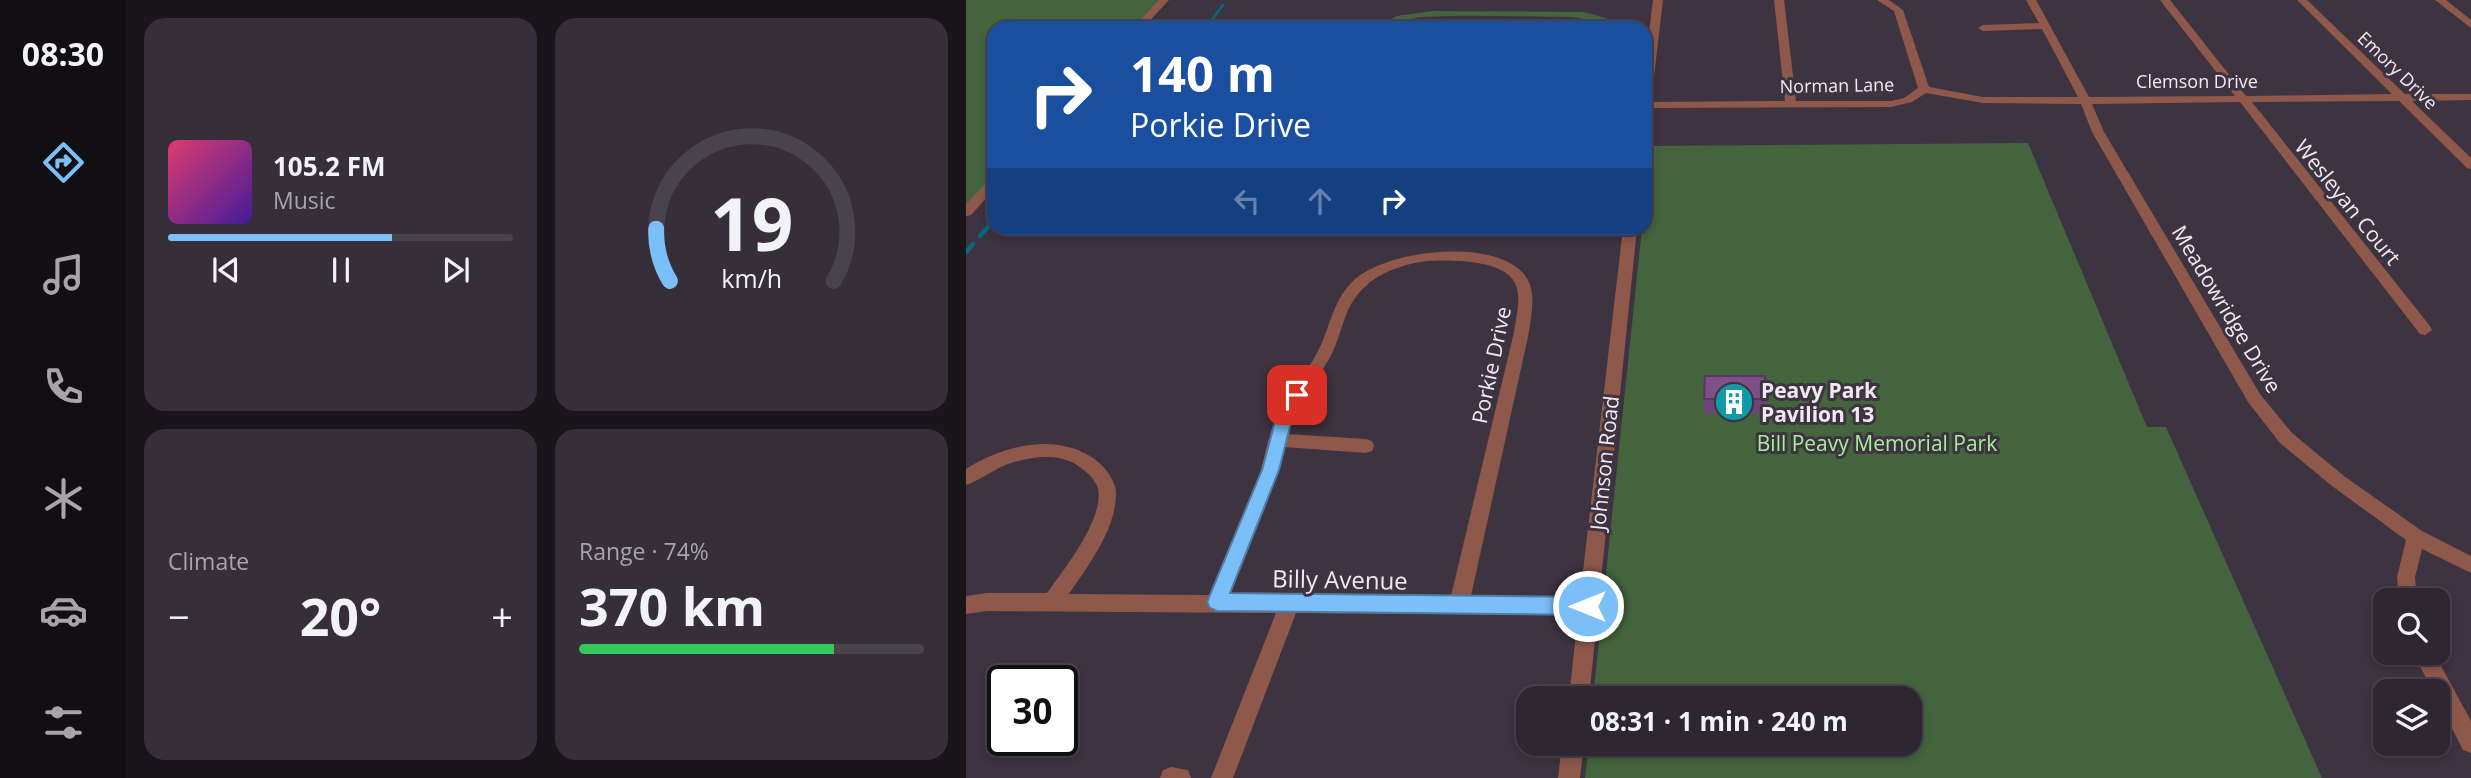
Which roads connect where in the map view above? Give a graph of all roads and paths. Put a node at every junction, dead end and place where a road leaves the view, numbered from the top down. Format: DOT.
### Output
graph roads {
  1 [pos="1164,0"];
  2 [pos="1658,0"];
  3 [pos="1779,0"];
  4 [pos="1882,0"];
  5 [pos="2031,0"];
  6 [pos="2165,0"];
  7 [pos="2302,0"];
  8 [pos="2440,0"];
  9 [pos="1144,21"];
  10 [pos="2471,25"];
  11 [pos="2045,26"];
  12 [pos="1983,28"];
  13 [pos="1652,49"];
  14 [pos="1924,89"];
  15 [pos="2471,97"];
  16 [pos="2240,98"];
  17 [pos="2402,98"];
  18 [pos="2085,99"];
  19 [pos="1791,104"];
  20 [pos="1652,107"];
  21 [pos="2471,164"];
  22 [pos="987,190"];
  23 [pos="966,212"];
  24 [pos="1629,235"];
  25 [pos="2426,330"];
  26 [pos="1278,440"];
  27 [pos="1366,446"];
  28 [pos="966,478"];
  29 [pos="2416,537"];
  30 [pos="2471,565"];
  31 [pos="2407,588"];
  32 [pos="1052,602"];
  33 [pos="1217,602"];
  34 [pos="1290,603"];
  35 [pos="966,605"];
  36 [pos="1459,605"];
  37 [pos="1588,606"];
  38 [pos="2429,665"];
  39 [pos="1580,686"];
  40 [pos="2471,742"];
  41 [pos="1572,756"];
  42 [pos="1171,778"];
  43 [pos="1180,778"];
  44 [pos="1222,778"];
  45 [pos="1569,778"];
  1 -- 9 [label="street"];
  2 -- 13 [label="street"];
  3 -- 19 [label="street"];
  4 -- 14 [label="street, Norman Lane"];
  5 -- 11 [label="street, Meadowridge Drive"];
  6 -- 16 [label="street, Wesleyan Court"];
  7 -- 17 [label="street, Emory Drive"];
  8 -- 10 [label="street"];
  11 -- 12 [label="street"];
  11 -- 18 [label="street, Meadowridge Drive"];
  14 -- 18 [label="street, Clemson Drive"];
  14 -- 19 [label="street, Norman Lane"];
  15 -- 17 [label="street, Clemson Drive"];
  16 -- 17 [label="street, Clemson Drive"];
  16 -- 18 [label="street, Clemson Drive"];
  16 -- 25 [label="street, Wesleyan Court"];
  17 -- 21 [label="street, Emory Drive"];
  18 -- 29 [label="street, Meadowridge Drive"];
  19 -- 20 [label="street, Norman Lane"];
  22 -- 23 [label="street"];
  24 -- 37 [label="street, Johnson Road"];
  26 -- 27 [label="street"];
  26 -- 33 [label="street, Porkie Drive"];
  26 -- 36 [label="street, Porkie Drive"];
  28 -- 32 [label="street"];
  29 -- 30 [label="street, Meadowridge Drive"];
  29 -- 31 [label="street"];
  32 -- 33 [label="street, Billy Avenue"];
  32 -- 35 [label="street, Billy Avenue"];
  33 -- 34 [label="street, Billy Avenue"];
  34 -- 36 [label="street, Billy Avenue"];
  34 -- 44 [label="street"];
  36 -- 37 [label="street, Billy Avenue"];
  37 -- 39 [label="street, Johnson Road"];
  38 -- 40 [label="street"];
  41 -- 45 [label="street"];
  42 -- 43 [label="street"];
}
